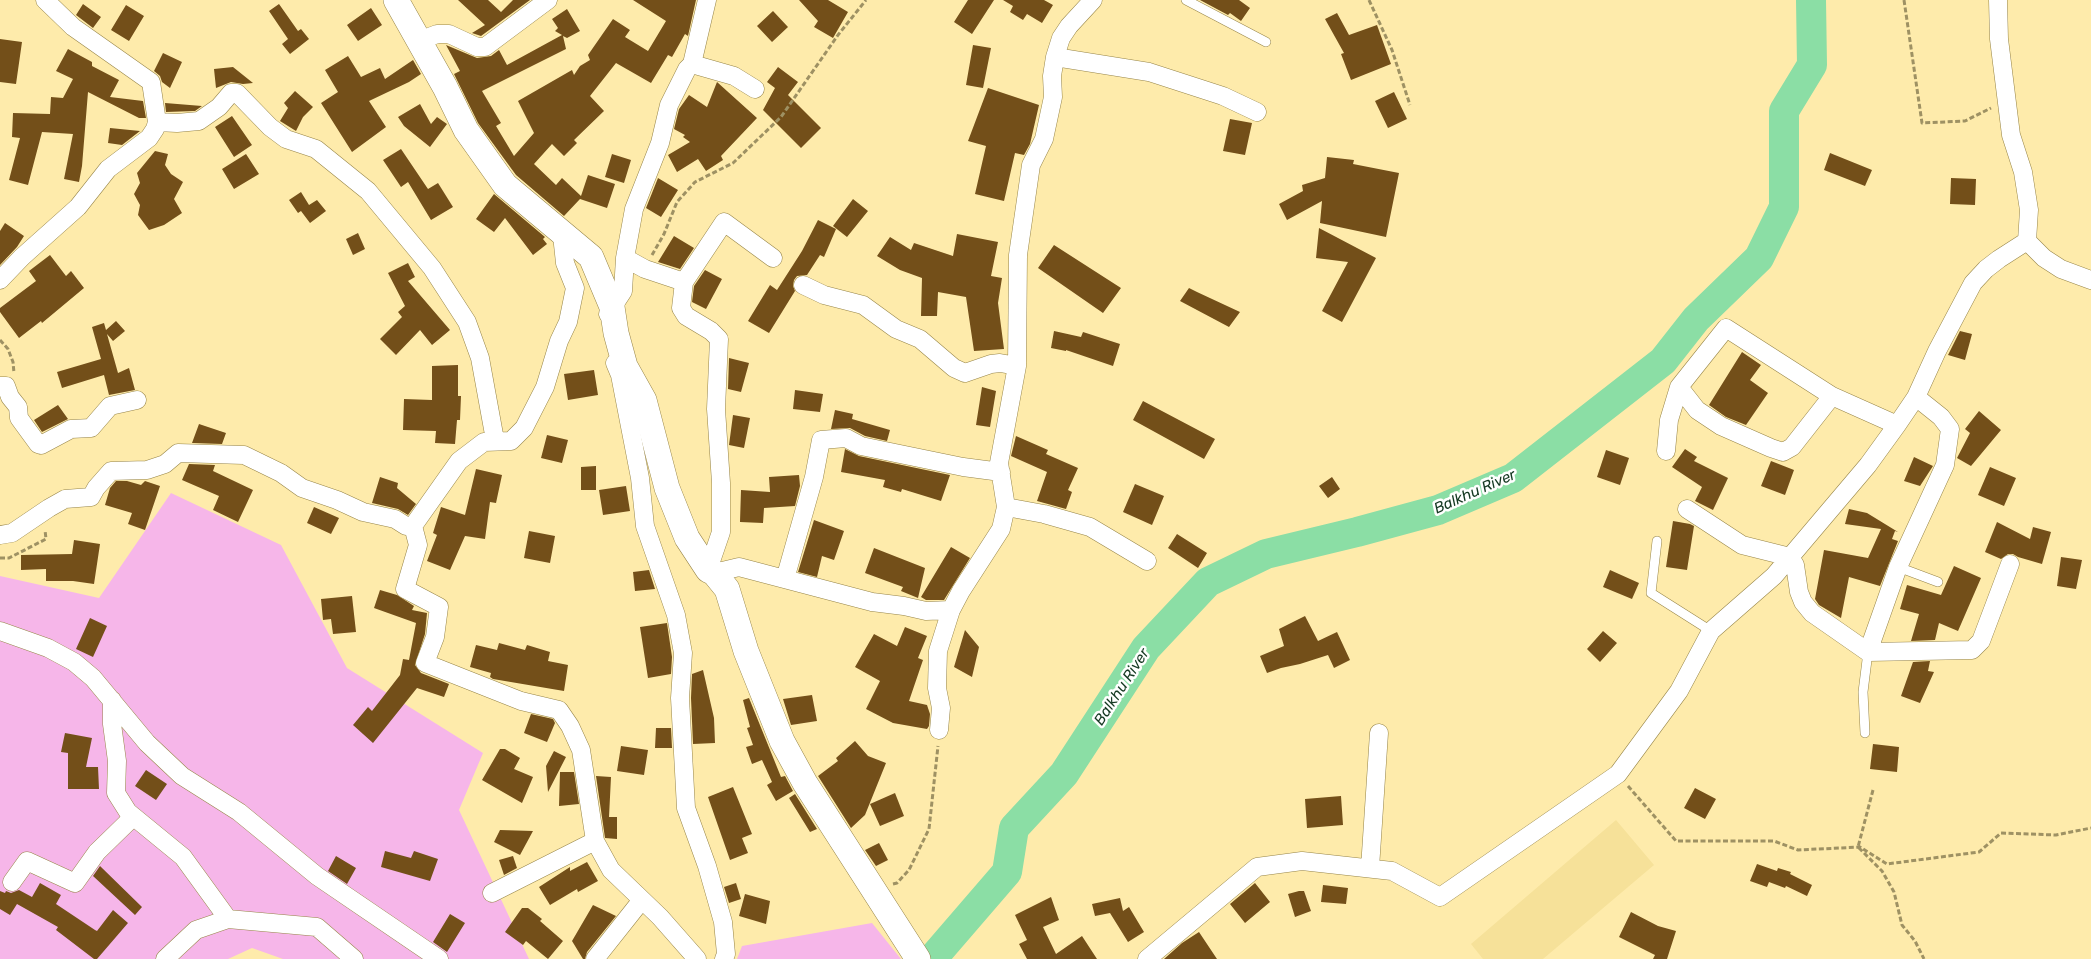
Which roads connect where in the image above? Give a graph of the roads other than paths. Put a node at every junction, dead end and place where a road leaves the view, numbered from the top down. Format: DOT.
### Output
graph roads {
  1 [pos="45,0"];
  2 [pos="396,0"];
  3 [pos="548,0"];
  4 [pos="707,0"];
  5 [pos="1093,0"];
  6 [pos="1186,0"];
  7 [pos="1998,0"];
  8 [pos="419,41"];
  9 [pos="1266,42"];
  10 [pos="1055,57"];
  11 [pos="692,64"];
  12 [pos="755,89"];
  13 [pos="1257,112"];
  14 [pos="158,122"];
  15 [pos="562,235"];
  16 [pos="2027,241"];
  17 [pos="625,258"];
  18 [pos="773,258"];
  19 [pos="0,280"];
  20 [pos="2091,280"];
  21 [pos="684,282"];
  22 [pos="803,285"];
  23 [pos="612,307"];
  24 [pos="1017,366"];
  25 [pos="3,386"];
  26 [pos="1679,387"];
  27 [pos="1832,396"];
  28 [pos="1916,397"];
  29 [pos="137,400"];
  30 [pos="1897,425"];
  31 [pos="495,440"];
  32 [pos="1666,451"];
  33 [pos="1001,472"];
  34 [pos="1006,507"];
  35 [pos="1687,509"];
  36 [pos="413,526"];
  37 [pos="0,535"];
  38 [pos="1657,540"];
  39 [pos="1790,557"];
  40 [pos="1148,561"];
  41 [pos="2010,564"];
  42 [pos="1898,567"];
  43 [pos="711,571"];
  44 [pos="785,579"];
  45 [pos="1938,582"];
  46 [pos="951,610"];
  47 [pos="0,631"];
  48 [pos="1711,631"];
  49 [pos="1868,652"];
  50 [pos="112,700"];
  51 [pos="939,730"];
  52 [pos="1379,733"];
  53 [pos="1865,733"];
  54 [pos="134,817"];
  55 [pos="595,841"];
  56 [pos="1370,868"];
  57 [pos="12,882"];
  58 [pos="492,893"];
  59 [pos="641,901"];
  60 [pos="228,919"];
  61 [pos="164,959"];
  62 [pos="354,959"];
  63 [pos="439,959"];
  64 [pos="595,959"];
  65 [pos="697,959"];
  66 [pos="724,959"];
  67 [pos="918,959"];
  68 [pos="1146,959"];
  1 -- 14 [label="street"];
  2 -- 8 [label="street"];
  3 -- 8 [label="street"];
  4 -- 11 [label="street"];
  5 -- 10 [label="street"];
  6 -- 9 [label="lane"];
  7 -- 16 [label="street"];
  8 -- 15 [label="street"];
  10 -- 13 [label="street"];
  10 -- 24 [label="street"];
  11 -- 12 [label="street"];
  11 -- 17 [label="street"];
  14 -- 19 [label="street"];
  14 -- 31 [label="street"];
  15 -- 23 [label="street"];
  15 -- 31 [label="street"];
  16 -- 20 [label="street"];
  16 -- 28 [label="street"];
  17 -- 21 [label="street"];
  17 -- 23 [label="street"];
  18 -- 21 [label="street"];
  21 -- 43 [label="street"];
  22 -- 24 [label="street"];
  23 -- 43 [label="street"];
  23 -- 66 [label="street"];
  24 -- 33 [label="street"];
  25 -- 29 [label="street"];
  26 -- 27 [label="street"];
  26 -- 27 [label="street"];
  26 -- 32 [label="street"];
  27 -- 30 [label="street"];
  28 -- 30 [label="street"];
  28 -- 42 [label="street"];
  30 -- 39 [label="street"];
  31 -- 36 [label="street"];
  33 -- 34 [label="street"];
  33 -- 44 [label="street"];
  34 -- 40 [label="street"];
  34 -- 46 [label="street"];
  35 -- 39 [label="street"];
  36 -- 37 [label="street"];
  36 -- 55 [label="street"];
  38 -- 48 [label="lane"];
  39 -- 48 [label="street"];
  39 -- 49 [label="street"];
  41 -- 49 [label="street"];
  42 -- 45 [label="lane"];
  42 -- 49 [label="street"];
  43 -- 44 [label="street"];
  43 -- 67 [label="street"];
  44 -- 46 [label="street"];
  46 -- 51 [label="street"];
  47 -- 50 [label="street"];
  48 -- 56 [label="street"];
  49 -- 53 [label="lane"];
  50 -- 54 [label="street"];
  50 -- 63 [label="street"];
  52 -- 56 [label="street"];
  54 -- 57 [label="street"];
  54 -- 60 [label="street"];
  55 -- 58 [label="street"];
  55 -- 59 [label="street"];
  56 -- 68 [label="street"];
  59 -- 64 [label="street"];
  59 -- 65 [label="street"];
  60 -- 61 [label="street"];
  60 -- 62 [label="street"];
}
